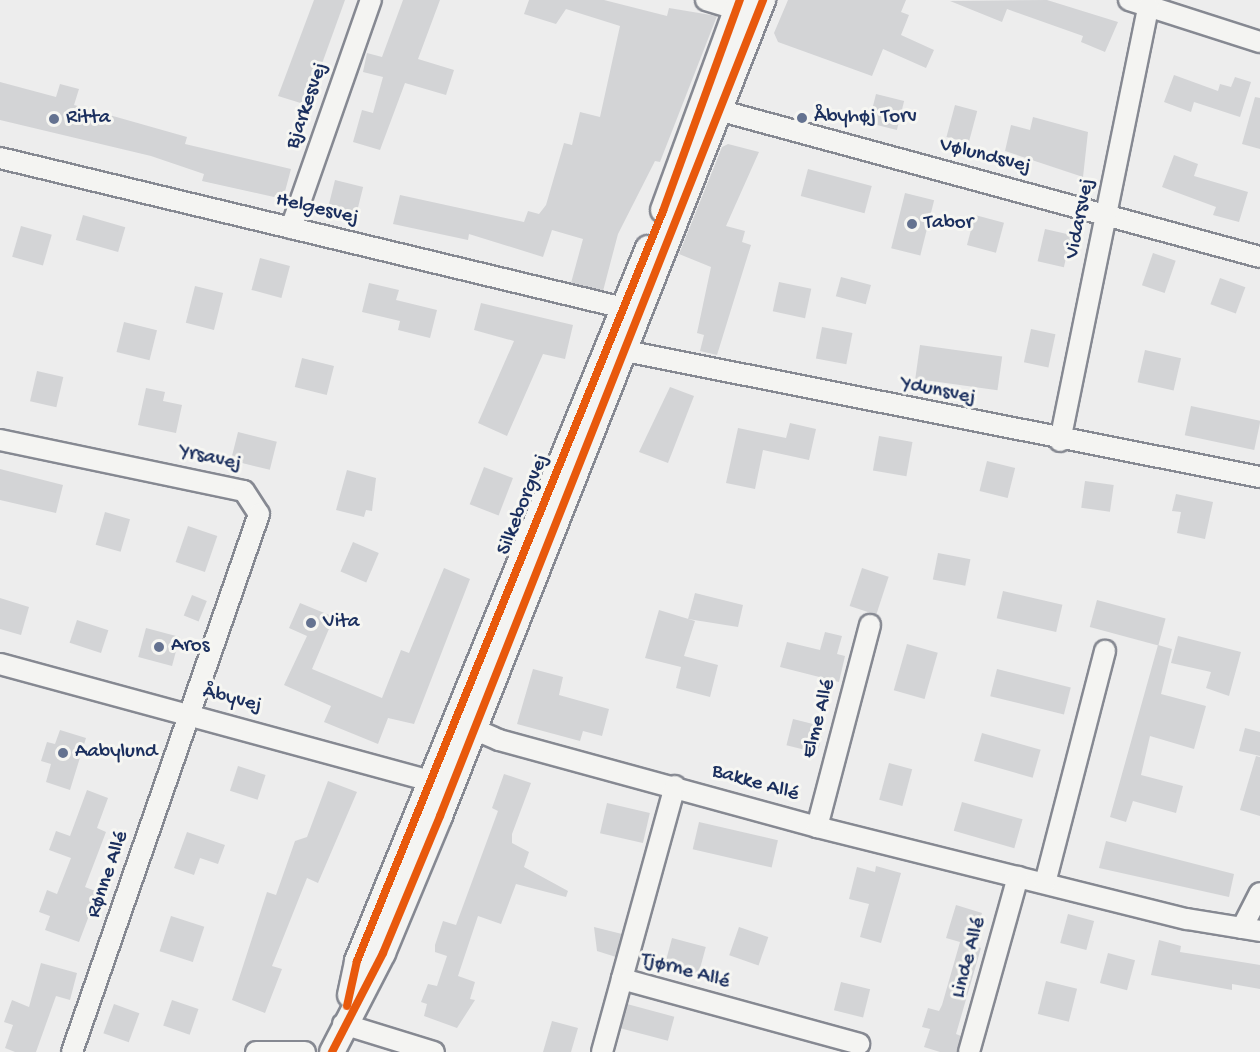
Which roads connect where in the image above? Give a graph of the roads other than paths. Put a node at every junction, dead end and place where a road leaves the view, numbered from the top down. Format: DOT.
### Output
graph roads {
  1 [pos="371,0"];
  2 [pos="706,0"];
  3 [pos="1129,0"];
  4 [pos="749,6"];
  5 [pos="1148,7"];
  6 [pos="1260,42"];
  7 [pos="709,108"];
  8 [pos="0,158"];
  9 [pos="1107,212"];
  10 [pos="291,228"];
  11 [pos="1260,257"];
  12 [pos="624,308"];
  13 [pos="616,351"];
  14 [pos="0,440"];
  15 [pos="1060,441"];
  16 [pos="1260,477"];
  17 [pos="870,625"];
  18 [pos="1105,651"];
  19 [pos="0,664"];
  20 [pos="191,714"];
  21 [pos="465,726"];
  22 [pos="442,783"];
  23 [pos="675,786"];
  24 [pos="817,826"];
  25 [pos="1018,877"];
  26 [pos="1045,883"];
  27 [pos="1260,893"];
  28 [pos="1251,929"];
  29 [pos="622,979"];
  30 [pos="344,1024"];
  31 [pos="859,1044"];
  32 [pos="72,1052"];
  33 [pos="256,1052"];
  34 [pos="305,1052"];
  35 [pos="332,1052"];
  36 [pos="434,1052"];
  37 [pos="602,1052"];
  38 [pos="969,1052"];
  1 -- 10 [label="street, Bjarkesvej"];
  2 -- 4 [label="street"];
  3 -- 5 [label="street"];
  4 -- 7 [label="street, Silkeborgvej"];
  5 -- 6 [label="street"];
  5 -- 9 [label="street, Vidarsvej"];
  7 -- 9 [label="street, Vølundsvej"];
  7 -- 12 [label="street, Silkeborgvej"];
  7 -- 13 [label="street, Silkeborgvej"];
  8 -- 10 [label="street, Helgesvej"];
  9 -- 11 [label="street, Vølundsvej"];
  9 -- 15 [label="street, Vidarsvej"];
  10 -- 12 [label="street, Helgesvej"];
  12 -- 13 [label="street, Silkeborgvej"];
  13 -- 15 [label="street, Ydunsvej"];
  13 -- 21 [label="street, Silkeborgvej"];
  14 -- 20 [label="street, Yrsavej"];
  15 -- 16 [label="street, Ydunsvej"];
  17 -- 24 [label="street, Elme Allé"];
  18 -- 26 [label="street"];
  19 -- 20 [label="street, Åbyvej"];
  20 -- 22 [label="street, Åbyvej"];
  20 -- 32 [label="street, Rønne Allé"];
  21 -- 22 [label="street, Silkeborgvej"];
  21 -- 23 [label="street, Bakke Allé"];
  22 -- 30 [label="street, Silkeborgvej"];
  23 -- 24 [label="street, Bakke Allé"];
  23 -- 29 [label="street, Tjørne Allé"];
  24 -- 25 [label="street, Bakke Allé"];
  25 -- 26 [label="street, Bakke Allé"];
  25 -- 38 [label="street, Linde Allé"];
  26 -- 28 [label="street, Bakke Allé"];
  27 -- 28 [label="street, Bakke Allé"];
  29 -- 31 [label="street, Tjørne Allé"];
  29 -- 37 [label="street"];
  30 -- 35 [label="street, Silkeborgvej"];
  30 -- 36 [label="street"];
  33 -- 34 [label="street"];
}
